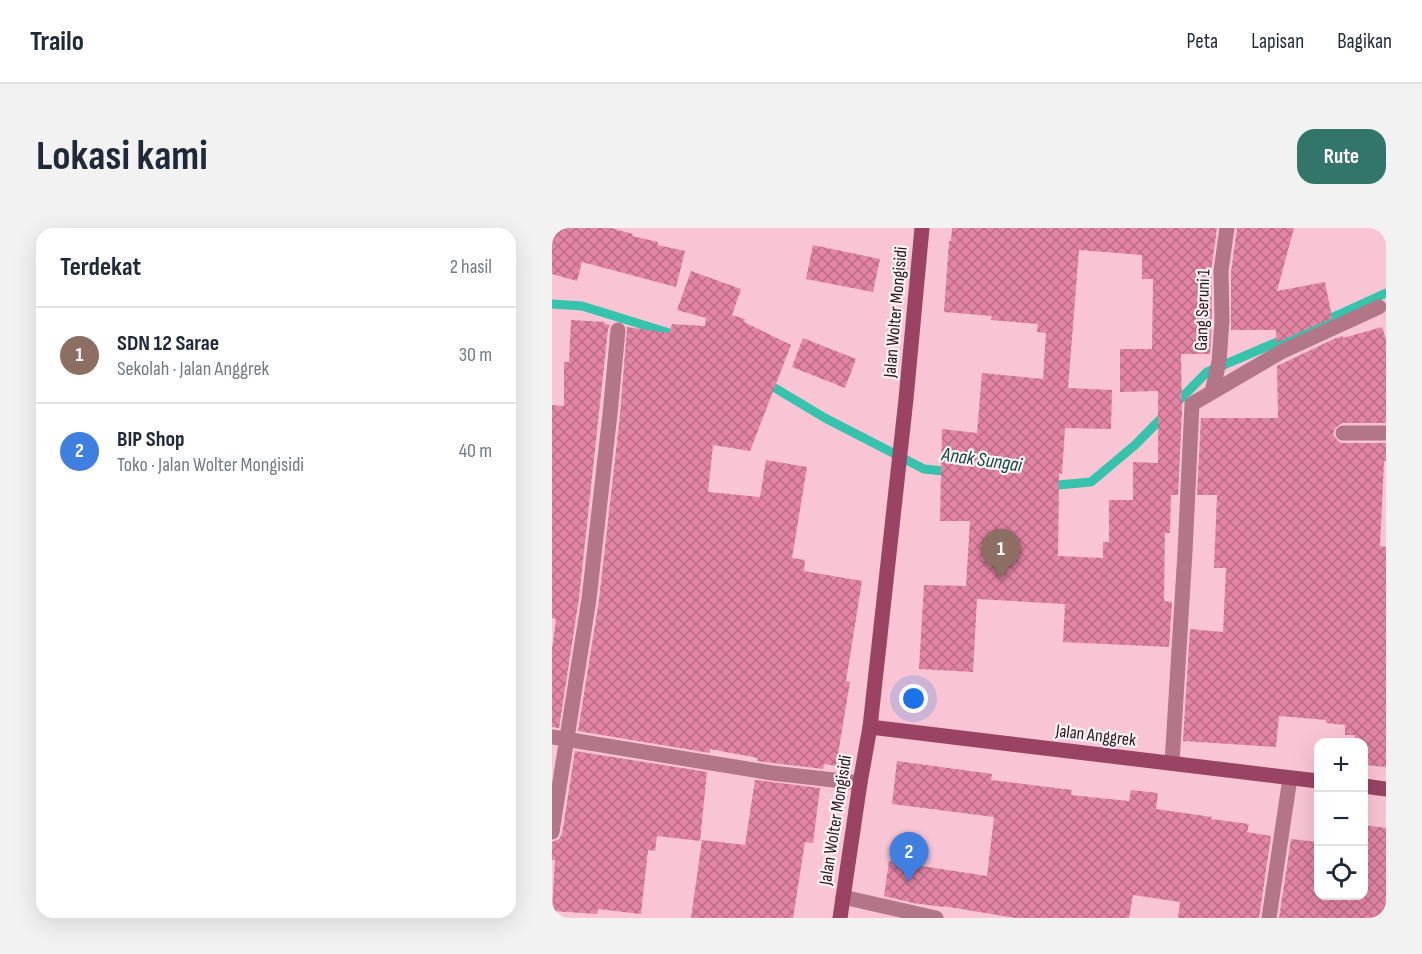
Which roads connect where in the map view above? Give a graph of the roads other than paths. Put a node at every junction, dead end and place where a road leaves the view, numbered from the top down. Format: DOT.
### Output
graph roads {
  1 [pos="922,228"];
  2 [pos="1227,228"];
  3 [pos="1379,307"];
  4 [pos="618,330"];
  5 [pos="1212,392"];
  6 [pos="1343,433"];
  7 [pos="1386,433"];
  8 [pos="870,727"];
  9 [pos="559,738"];
  10 [pos="1172,763"];
  11 [pos="1290,777"];
  12 [pos="1314,780"];
  13 [pos="860,783"];
  14 [pos="1368,787"];
  15 [pos="1386,789"];
  16 [pos="552,832"];
  17 [pos="843,897"];
  18 [pos="840,918"];
  19 [pos="936,918"];
  20 [pos="1269,918"];
  1 -- 8 [label="street, Jalan Wolter Mongisidi"];
  2 -- 5 [label="street, Gang Seruni 1"];
  3 -- 5 [label="street"];
  4 -- 9 [label="street"];
  5 -- 10 [label="street"];
  6 -- 7 [label="street"];
  8 -- 10 [label="street, Jalan Anggrek"];
  8 -- 13 [label="street, Jalan Wolter Mongisidi"];
  9 -- 13 [label="street"];
  9 -- 16 [label="street"];
  10 -- 11 [label="street, Jalan Anggrek"];
  11 -- 12 [label="street, Jalan Anggrek"];
  11 -- 20 [label="street"];
  13 -- 17 [label="street, Jalan Wolter Mongisidi"];
  14 -- 15 [label="street"];
  17 -- 18 [label="street, Jalan Wolter Mongisidi"];
  17 -- 19 [label="street"];
}
